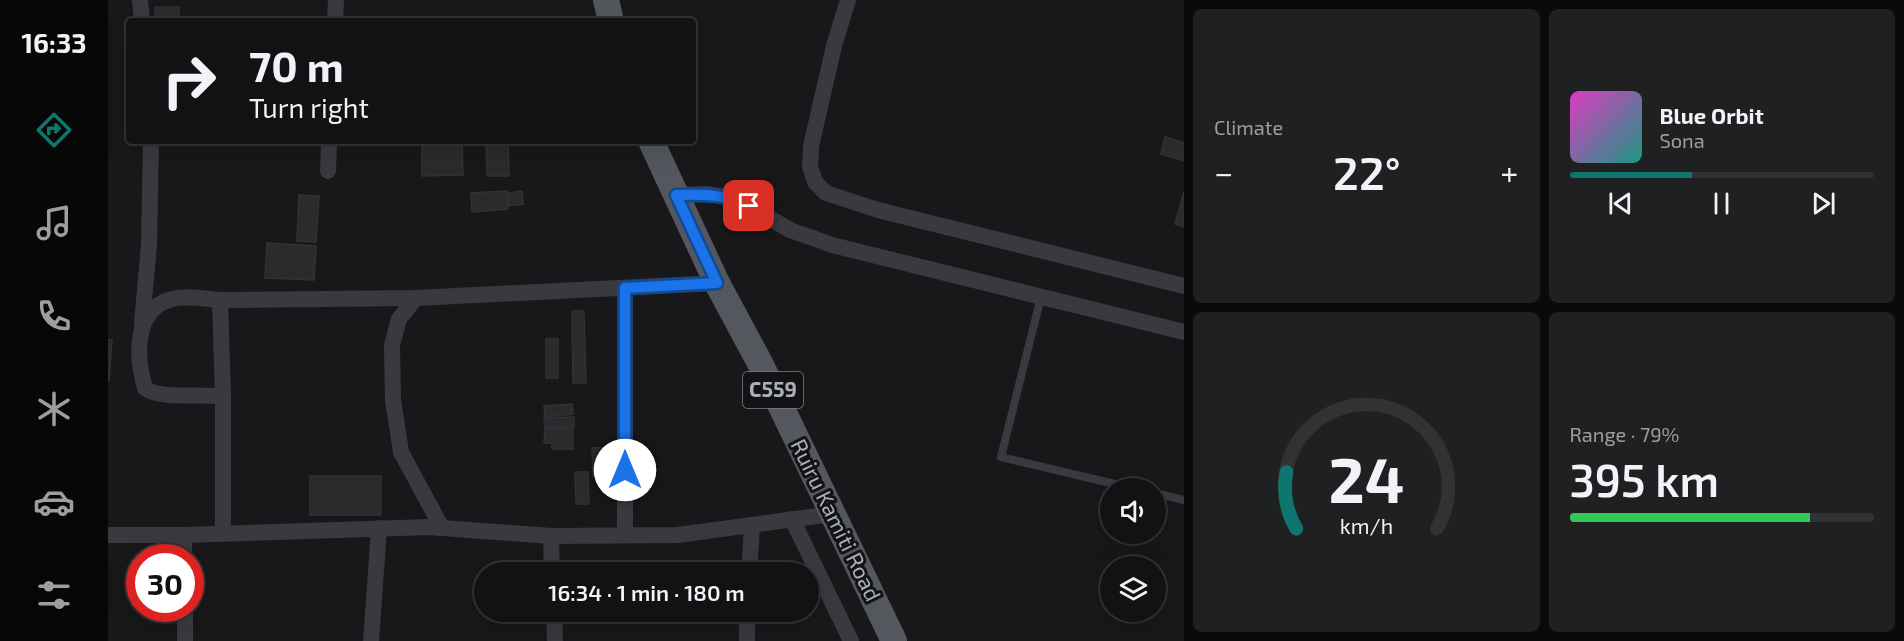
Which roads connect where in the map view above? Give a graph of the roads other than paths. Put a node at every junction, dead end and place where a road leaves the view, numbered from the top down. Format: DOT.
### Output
graph roads {
  1 [pos="140,0"];
  2 [pos="336,0"];
  3 [pos="606,0"];
  4 [pos="848,0"];
  5 [pos="142,18"];
  6 [pos="335,18"];
  7 [pos="611,18"];
  8 [pos="152,144"];
  9 [pos="329,144"];
  10 [pos="652,144"];
  11 [pos="328,171"];
  12 [pos="676,195"];
  13 [pos="717,283"];
  14 [pos="1184,286"];
  15 [pos="625,288"];
  16 [pos="1041,297"];
  17 [pos="416,298"];
  18 [pos="220,300"];
  19 [pos="142,326"];
  20 [pos="1184,332"];
  21 [pos="223,397"];
  22 [pos="1100,480"];
  23 [pos="1166,496"];
  24 [pos="1184,500"];
  25 [pos="832,514"];
  26 [pos="792,519"];
  27 [pos="752,526"];
  28 [pos="380,528"];
  29 [pos="442,528"];
  30 [pos="223,533"];
  31 [pos="108,535"];
  32 [pos="184,535"];
  33 [pos="625,535"];
  34 [pos="551,536"];
  35 [pos="184,544"];
  36 [pos="552,562"];
  37 [pos="750,562"];
  38 [pos="184,622"];
  39 [pos="554,622"];
  40 [pos="747,622"];
  41 [pos="185,641"];
  42 [pos="371,641"];
  43 [pos="555,641"];
  44 [pos="747,641"];
  45 [pos="851,641"];
  46 [pos="894,641"];
  1 -- 5 [label="street"];
  2 -- 6 [label="street"];
  3 -- 7 [label="main road"];
  4 -- 14 [label="street"];
  8 -- 19 [label="street"];
  9 -- 11 [label="street"];
  10 -- 12 [label="main road, Ruiru Kamiti Road / C559"];
  12 -- 13 [label="main road, Ruiru Kamiti Road / C559"];
  12 -- 16 [label="street"];
  13 -- 15 [label="street"];
  13 -- 25 [label="main road, Ruiru Kamiti Road / C559"];
  15 -- 17 [label="street"];
  15 -- 33 [label="street"];
  16 -- 20 [label="street"];
  16 -- 22 [label="lane"];
  17 -- 18 [label="street"];
  17 -- 29 [label="street"];
  18 -- 19 [label="street"];
  18 -- 21 [label="street"];
  19 -- 21 [label="street"];
  21 -- 30 [label="street"];
  23 -- 24 [label="lane"];
  25 -- 26 [label="street"];
  25 -- 46 [label="main road, Ruiru Kamiti Road / C559"];
  26 -- 27 [label="street"];
  26 -- 45 [label="street"];
  27 -- 33 [label="street"];
  27 -- 37 [label="street"];
  28 -- 29 [label="street"];
  28 -- 30 [label="street"];
  28 -- 42 [label="street"];
  29 -- 34 [label="street"];
  30 -- 32 [label="street"];
  31 -- 32 [label="street"];
  32 -- 35 [label="street"];
  33 -- 34 [label="street"];
  34 -- 36 [label="street"];
  38 -- 41 [label="street"];
  39 -- 43 [label="street"];
  40 -- 44 [label="street"];
}
